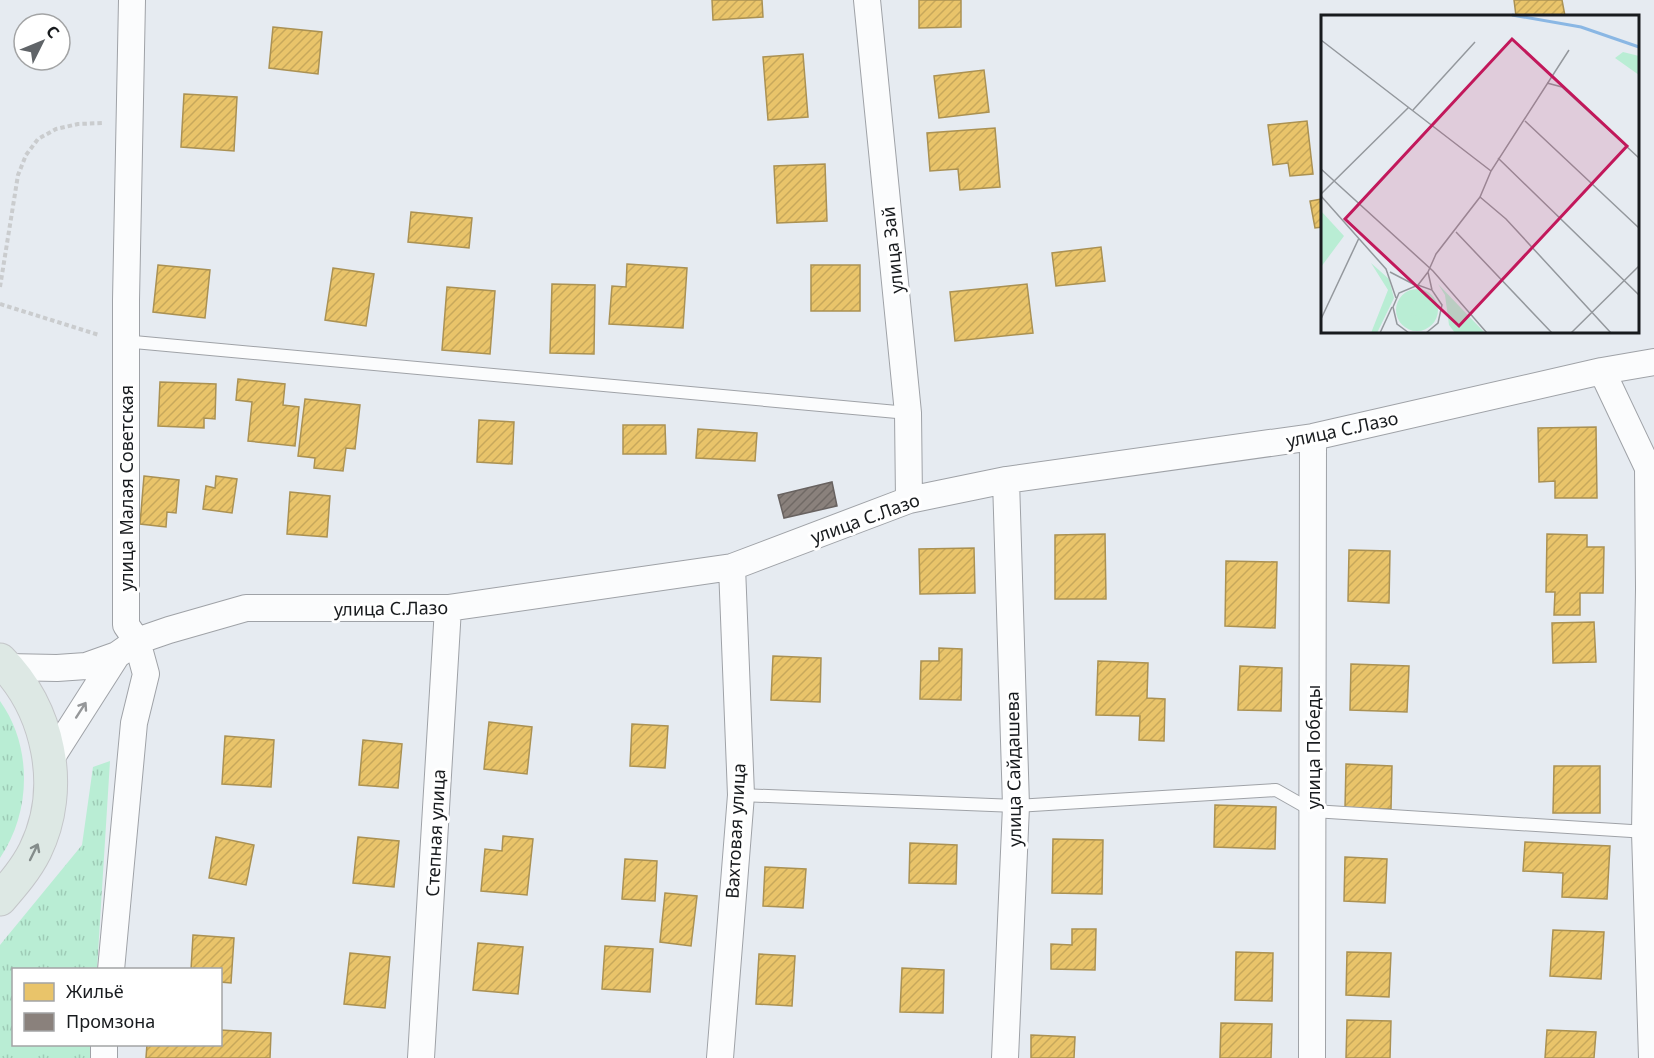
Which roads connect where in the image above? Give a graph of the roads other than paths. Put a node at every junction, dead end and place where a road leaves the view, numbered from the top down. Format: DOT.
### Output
graph roads {
  1 [pos="132,0"];
  2 [pos="867,0"];
  3 [pos="121,340"];
  4 [pos="1654,363"];
  5 [pos="1602,371"];
  6 [pos="908,413"];
  7 [pos="1313,437"];
  8 [pos="1006,480"];
  9 [pos="909,500"];
  10 [pos="732,567"];
  11 [pos="448,608"];
  12 [pos="127,648"];
  13 [pos="4,663"];
  14 [pos="50,760"];
  15 [pos="741,795"];
  16 [pos="1016,806"];
  17 [pos="1313,811"];
  18 [pos="1650,832"];
  19 [pos="0,899"];
  20 [pos="111,968"];
  21 [pos="421,1058"];
  22 [pos="720,1058"];
  23 [pos="1005,1058"];
  24 [pos="1312,1058"];
  25 [pos="1652,1058"];
  1 -- 3 [label="street, улица Малая Советская"];
  2 -- 6 [label="street, улица Зай"];
  3 -- 6 [label="lane"];
  3 -- 12 [label="street, улица Малая Советская"];
  4 -- 5 [label="street, улица С.Лазо"];
  5 -- 7 [label="street, улица С.Лазо"];
  5 -- 18 [label="street"];
  6 -- 9 [label="street, улица Зай"];
  7 -- 8 [label="street, улица С.Лазо"];
  7 -- 17 [label="street, улица Победы"];
  8 -- 9 [label="street, улица С.Лазо"];
  8 -- 16 [label="street, улица Сайдашева"];
  9 -- 10 [label="street, улица С.Лазо"];
  10 -- 11 [label="street, улица С.Лазо"];
  10 -- 15 [label="street, Вахтовая улица"];
  11 -- 12 [label="street, улица С.Лазо"];
  11 -- 21 [label="street, Степная улица"];
  12 -- 13 [label="street, улица С.Лазо"];
  14 -- 12 [label="street, one-way"];
  12 -- 20 [label="street, улица Малая Советская"];
  13 -- 14 [label="main road"];
  19 -- 14 [label="main road, one-way"];
  15 -- 16 [label="lane"];
  15 -- 22 [label="street, Вахтовая улица"];
  16 -- 17 [label="lane"];
  16 -- 23 [label="street, улица Сайдашева"];
  17 -- 18 [label="lane"];
  17 -- 24 [label="street, улица Победы"];
  18 -- 25 [label="street"];
}
